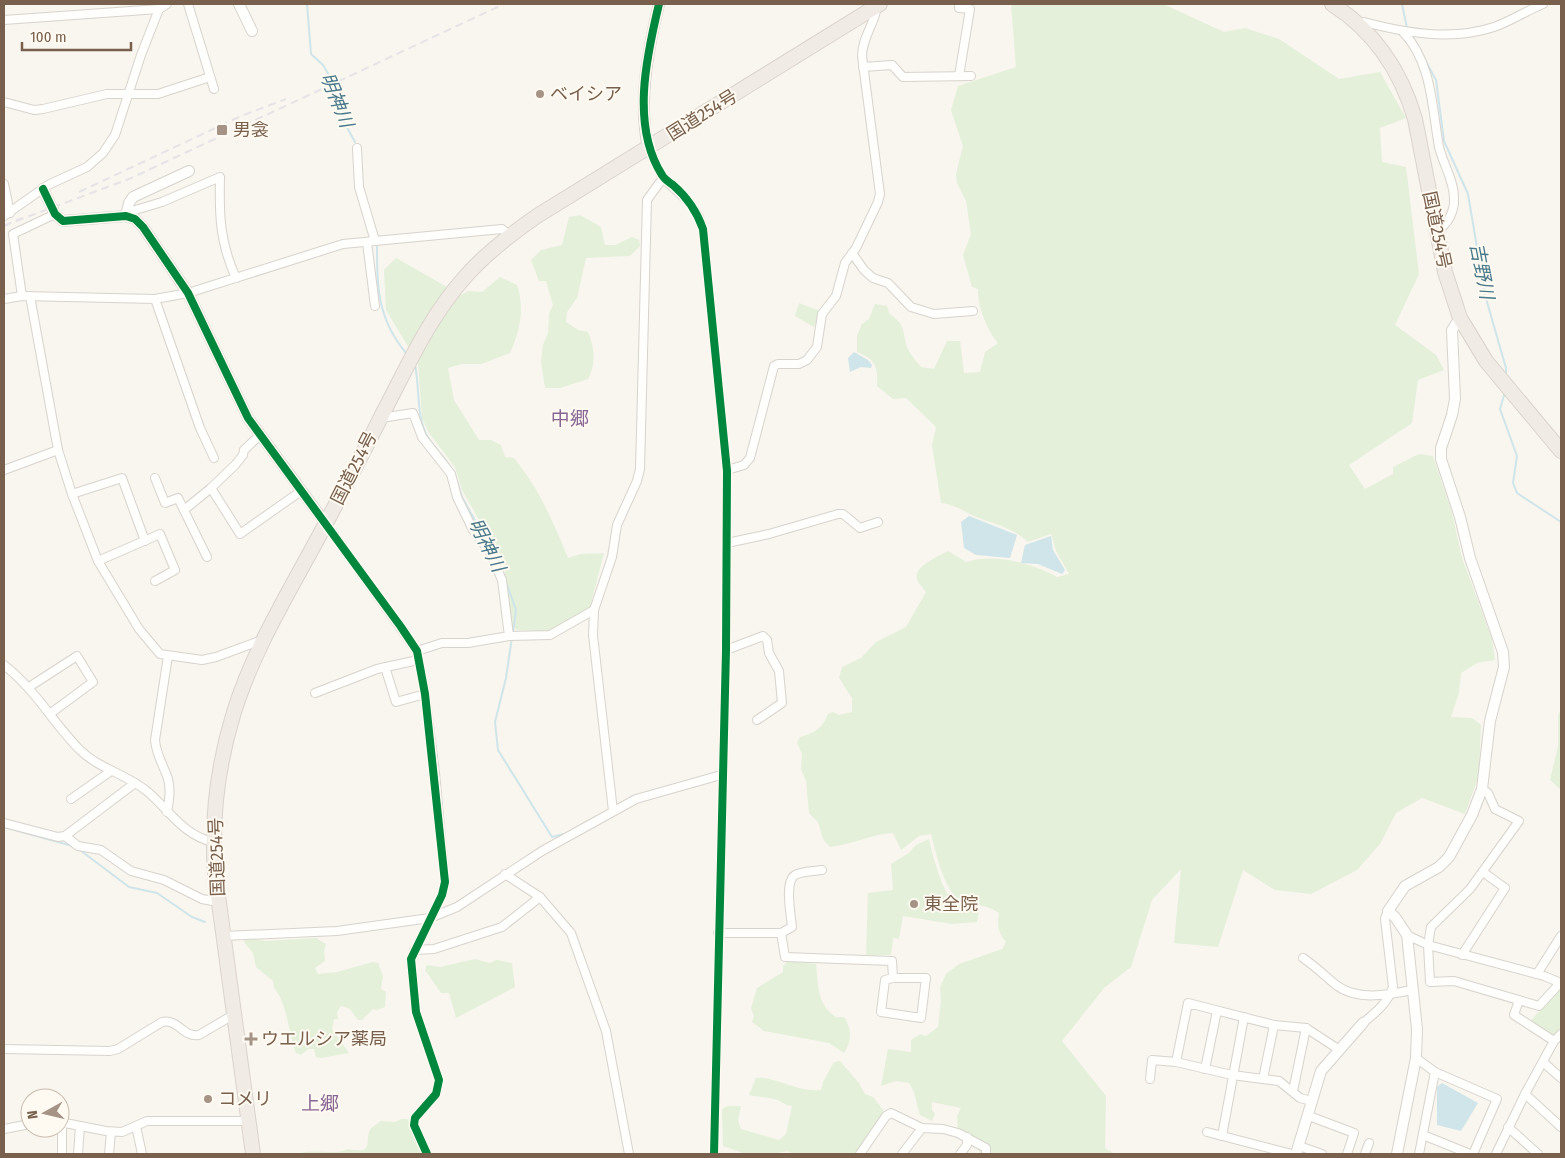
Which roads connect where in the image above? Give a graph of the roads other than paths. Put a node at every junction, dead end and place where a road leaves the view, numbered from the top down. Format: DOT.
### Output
graph roads {
  1 [pos="167,4"];
  2 [pos="188,4"];
  3 [pos="239,4"];
  4 [pos="659,4"];
  5 [pos="960,4"];
  6 [pos="1332,4"];
  7 [pos="1543,4"];
  8 [pos="878,5"];
  9 [pos="160,9"];
  10 [pos="4,20"];
  11 [pos="1359,25"];
  12 [pos="252,31"];
  13 [pos="1408,32"];
  14 [pos="862,67"];
  15 [pos="959,76"];
  16 [pos="971,76"];
  17 [pos="210,77"];
  18 [pos="214,89"];
  19 [pos="128,95"];
  20 [pos="4,102"];
  21 [pos="357,148"];
  22 [pos="648,148"];
  23 [pos="188,171"];
  24 [pos="664,178"];
  25 [pos="4,184"];
  26 [pos="44,189"];
  27 [pos="7,214"];
  28 [pos="55,214"];
  29 [pos="126,216"];
  30 [pos="1437,230"];
  31 [pos="509,236"];
  32 [pos="371,242"];
  33 [pos="852,253"];
  34 [pos="236,278"];
  35 [pos="188,293"];
  36 [pos="26,296"];
  37 [pos="4,299"];
  38 [pos="155,299"];
  39 [pos="375,306"];
  40 [pos="973,311"];
  41 [pos="1460,318"];
  42 [pos="381,418"];
  43 [pos="260,435"];
  44 [pos="58,450"];
  45 [pos="1561,451"];
  46 [pos="214,458"];
  47 [pos="4,470"];
  48 [pos="727,470"];
  49 [pos="155,478"];
  50 [pos="212,488"];
  51 [pos="301,491"];
  52 [pos="72,494"];
  53 [pos="184,510"];
  54 [pos="878,522"];
  55 [pos="326,524"];
  56 [pos="145,541"];
  57 [pos="727,544"];
  58 [pos="207,557"];
  59 [pos="98,560"];
  60 [pos="155,580"];
  61 [pos="594,610"];
  62 [pos="513,636"];
  63 [pos="264,640"];
  64 [pos="726,650"];
  65 [pos="417,651"];
  66 [pos="168,656"];
  67 [pos="418,660"];
  68 [pos="4,665"];
  69 [pos="385,667"];
  70 [pos="29,687"];
  71 [pos="314,693"];
  72 [pos="425,694"];
  73 [pos="50,713"];
  74 [pos="757,720"];
  75 [pos="111,771"];
  76 [pos="721,775"];
  77 [pos="135,783"];
  78 [pos="1482,789"];
  79 [pos="71,799"];
  80 [pos="613,811"];
  81 [pos="167,812"];
  82 [pos="4,823"];
  83 [pos="65,836"];
  84 [pos="213,842"];
  85 [pos="822,870"];
  86 [pos="1483,872"];
  87 [pos="505,874"];
  88 [pos="540,897"];
  89 [pos="218,902"];
  90 [pos="1388,911"];
  91 [pos="430,918"];
  92 [pos="718,933"];
  93 [pos="781,933"];
  94 [pos="1407,935"];
  95 [pos="223,936"];
  96 [pos="1560,940"];
  97 [pos="1428,945"];
  98 [pos="414,950"];
  99 [pos="1462,955"];
  100 [pos="1303,958"];
  101 [pos="1537,974"];
  102 [pos="893,978"];
  103 [pos="1561,983"];
  104 [pos="1412,990"];
  105 [pos="1391,994"];
  106 [pos="1519,1000"];
  107 [pos="1218,1011"];
  108 [pos="233,1015"];
  109 [pos="1244,1017"];
  110 [pos="1363,1022"];
  111 [pos="1274,1025"];
  112 [pos="1306,1028"];
  113 [pos="1561,1034"];
  114 [pos="1554,1041"];
  115 [pos="4,1049"];
  116 [pos="1338,1049"];
  117 [pos="1416,1058"];
  118 [pos="1176,1062"];
  119 [pos="1543,1062"];
  120 [pos="1205,1069"];
  121 [pos="1435,1072"];
  122 [pos="1232,1074"];
  123 [pos="1561,1078"];
  124 [pos="1150,1079"];
  125 [pos="1263,1079"];
  126 [pos="1293,1091"];
  127 [pos="1525,1094"];
  128 [pos="1312,1100"];
  129 [pos="1309,1116"];
  130 [pos="249,1121"];
  131 [pos="70,1124"];
  132 [pos="20,1126"];
  133 [pos="80,1126"];
  134 [pos="136,1126"];
  135 [pos="1508,1127"];
  136 [pos="1561,1127"];
  137 [pos="922,1128"];
  138 [pos="4,1129"];
  139 [pos="111,1132"];
  140 [pos="1207,1132"];
  141 [pos="1423,1135"];
  142 [pos="1222,1136"];
  143 [pos="967,1137"];
  144 [pos="62,1138"];
  145 [pos="1369,1143"];
  146 [pos="1298,1150"];
  147 [pos="62,1154"];
  148 [pos="78,1154"];
  149 [pos="108,1154"];
  150 [pos="142,1154"];
  151 [pos="253,1154"];
  152 [pos="427,1154"];
  153 [pos="629,1154"];
  154 [pos="714,1154"];
  155 [pos="860,1154"];
  156 [pos="902,1154"];
  157 [pos="960,1154"];
  158 [pos="986,1154"];
  159 [pos="1292,1154"];
  160 [pos="1322,1154"];
  161 [pos="1347,1154"];
  162 [pos="1366,1154"];
  163 [pos="1397,1154"];
  164 [pos="1419,1154"];
  165 [pos="1472,1154"];
  166 [pos="1496,1154"];
  167 [pos="1538,1154"];
  1 -- 9 [label="street"];
  2 -- 17 [label="street"];
  3 -- 12 [label="street"];
  4 -- 22 [label="street"];
  5 -- 15 [label="street"];
  6 -- 11 [label="highway, 国道254号"];
  7 -- 13 [label="street"];
  8 -- 14 [label="street"];
  8 -- 22 [label="highway, 国道254号"];
  9 -- 10 [label="street"];
  9 -- 19 [label="street"];
  11 -- 13 [label="street"];
  11 -- 30 [label="highway, 国道254号"];
  13 -- 30 [label="street"];
  14 -- 15 [label="street"];
  14 -- 33 [label="street"];
  15 -- 16 [label="street"];
  17 -- 18 [label="street"];
  17 -- 19 [label="street"];
  19 -- 20 [label="street"];
  19 -- 26 [label="street"];
  21 -- 32 [label="street"];
  22 -- 24 [label="street"];
  22 -- 31 [label="highway, 国道254号"];
  23 -- 29 [label="street"];
  24 -- 48 [label="street"];
  24 -- 61 [label="street"];
  25 -- 27 [label="street"];
  26 -- 27 [label="street"];
  26 -- 28 [label="street"];
  28 -- 29 [label="street"];
  28 -- 36 [label="street"];
  29 -- 34 [label="street"];
  29 -- 35 [label="street"];
  30 -- 41 [label="highway, 国道254号"];
  31 -- 32 [label="street"];
  31 -- 42 [label="highway, 国道254号"];
  32 -- 34 [label="street"];
  32 -- 39 [label="street"];
  33 -- 40 [label="street"];
  33 -- 48 [label="street"];
  34 -- 35 [label="street"];
  35 -- 38 [label="street"];
  35 -- 43 [label="street"];
  36 -- 37 [label="street"];
  36 -- 38 [label="street"];
  36 -- 44 [label="street"];
  38 -- 46 [label="street"];
  41 -- 45 [label="highway, 国道254号"];
  41 -- 78 [label="street"];
  42 -- 55 [label="highway, 国道254号"];
  42 -- 62 [label="street"];
  43 -- 50 [label="street"];
  43 -- 51 [label="street"];
  44 -- 47 [label="street"];
  44 -- 52 [label="street"];
  48 -- 57 [label="street"];
  49 -- 53 [label="street"];
  50 -- 51 [label="street"];
  50 -- 53 [label="street"];
  51 -- 55 [label="street"];
  52 -- 56 [label="street"];
  52 -- 59 [label="street"];
  53 -- 58 [label="street"];
  54 -- 57 [label="street"];
  55 -- 63 [label="highway, 国道254号"];
  55 -- 65 [label="street"];
  56 -- 59 [label="street"];
  56 -- 60 [label="street"];
  57 -- 64 [label="street"];
  59 -- 66 [label="street"];
  61 -- 62 [label="street"];
  61 -- 80 [label="street"];
  62 -- 65 [label="street"];
  63 -- 66 [label="street"];
  63 -- 84 [label="highway, 国道254号"];
  64 -- 74 [label="street"];
  64 -- 76 [label="street"];
  65 -- 67 [label="street"];
  66 -- 81 [label="street"];
  67 -- 69 [label="street"];
  67 -- 72 [label="street"];
  68 -- 70 [label="street"];
  69 -- 71 [label="street"];
  69 -- 72 [label="street"];
  70 -- 73 [label="street"];
  70 -- 73 [label="street"];
  72 -- 91 [label="street"];
  73 -- 75 [label="street"];
  75 -- 77 [label="street"];
  75 -- 79 [label="street"];
  76 -- 80 [label="street"];
  76 -- 92 [label="street"];
  77 -- 81 [label="street"];
  77 -- 83 [label="street"];
  78 -- 86 [label="street"];
  78 -- 90 [label="street"];
  80 -- 87 [label="street"];
  81 -- 84 [label="street"];
  82 -- 83 [label="street"];
  83 -- 89 [label="street"];
  84 -- 89 [label="highway, 国道254号"];
  85 -- 93 [label="street"];
  86 -- 97 [label="street"];
  86 -- 99 [label="street"];
  87 -- 88 [label="street"];
  87 -- 91 [label="street"];
  88 -- 98 [label="street"];
  88 -- 153 [label="street"];
  89 -- 95 [label="highway, 国道254号"];
  90 -- 94 [label="street"];
  90 -- 105 [label="street"];
  91 -- 95 [label="street"];
  91 -- 98 [label="street"];
  92 -- 93 [label="street"];
  92 -- 154 [label="street"];
  93 -- 102 [label="street"];
  94 -- 97 [label="street"];
  94 -- 104 [label="street"];
  95 -- 108 [label="highway, 国道254号"];
  96 -- 101 [label="street"];
  97 -- 99 [label="street"];
  97 -- 106 [label="street"];
  98 -- 152 [label="street"];
  99 -- 101 [label="street"];
  100 -- 105 [label="street"];
  101 -- 103 [label="street"];
  102 -- 102 [label="street"];
  103 -- 106 [label="street"];
  104 -- 105 [label="street"];
  104 -- 117 [label="street"];
  105 -- 110 [label="street"];
  106 -- 114 [label="street"];
  107 -- 109 [label="street"];
  107 -- 118 [label="street"];
  107 -- 120 [label="street"];
  108 -- 115 [label="street"];
  108 -- 130 [label="highway, 国道254号"];
  109 -- 111 [label="street"];
  109 -- 122 [label="street"];
  110 -- 116 [label="street"];
  111 -- 112 [label="street"];
  111 -- 125 [label="street"];
  112 -- 116 [label="street"];
  112 -- 126 [label="street"];
  113 -- 114 [label="street"];
  114 -- 119 [label="street"];
  116 -- 128 [label="street"];
  117 -- 121 [label="street"];
  117 -- 163 [label="street"];
  118 -- 120 [label="street"];
  118 -- 124 [label="street"];
  119 -- 123 [label="street"];
  119 -- 127 [label="street"];
  120 -- 122 [label="street"];
  121 -- 141 [label="street"];
  121 -- 165 [label="street"];
  122 -- 125 [label="street"];
  122 -- 142 [label="street"];
  125 -- 126 [label="street"];
  126 -- 128 [label="street"];
  127 -- 135 [label="street"];
  127 -- 136 [label="street"];
  128 -- 129 [label="street"];
  129 -- 146 [label="street"];
  129 -- 161 [label="street"];
  130 -- 134 [label="street"];
  130 -- 151 [label="highway, 国道254号"];
  131 -- 133 [label="street"];
  132 -- 138 [label="street"];
  133 -- 139 [label="street"];
  133 -- 148 [label="street"];
  134 -- 139 [label="street"];
  134 -- 150 [label="street"];
  135 -- 166 [label="street"];
  135 -- 167 [label="street"];
  137 -- 143 [label="street"];
  137 -- 155 [label="street"];
  137 -- 156 [label="street"];
  139 -- 149 [label="street"];
  140 -- 142 [label="street"];
  141 -- 164 [label="street"];
  141 -- 165 [label="street"];
  142 -- 159 [label="street"];
  143 -- 157 [label="street"];
  143 -- 158 [label="street"];
  144 -- 147 [label="street"];
  145 -- 162 [label="street"];
  146 -- 160 [label="street"];
}
